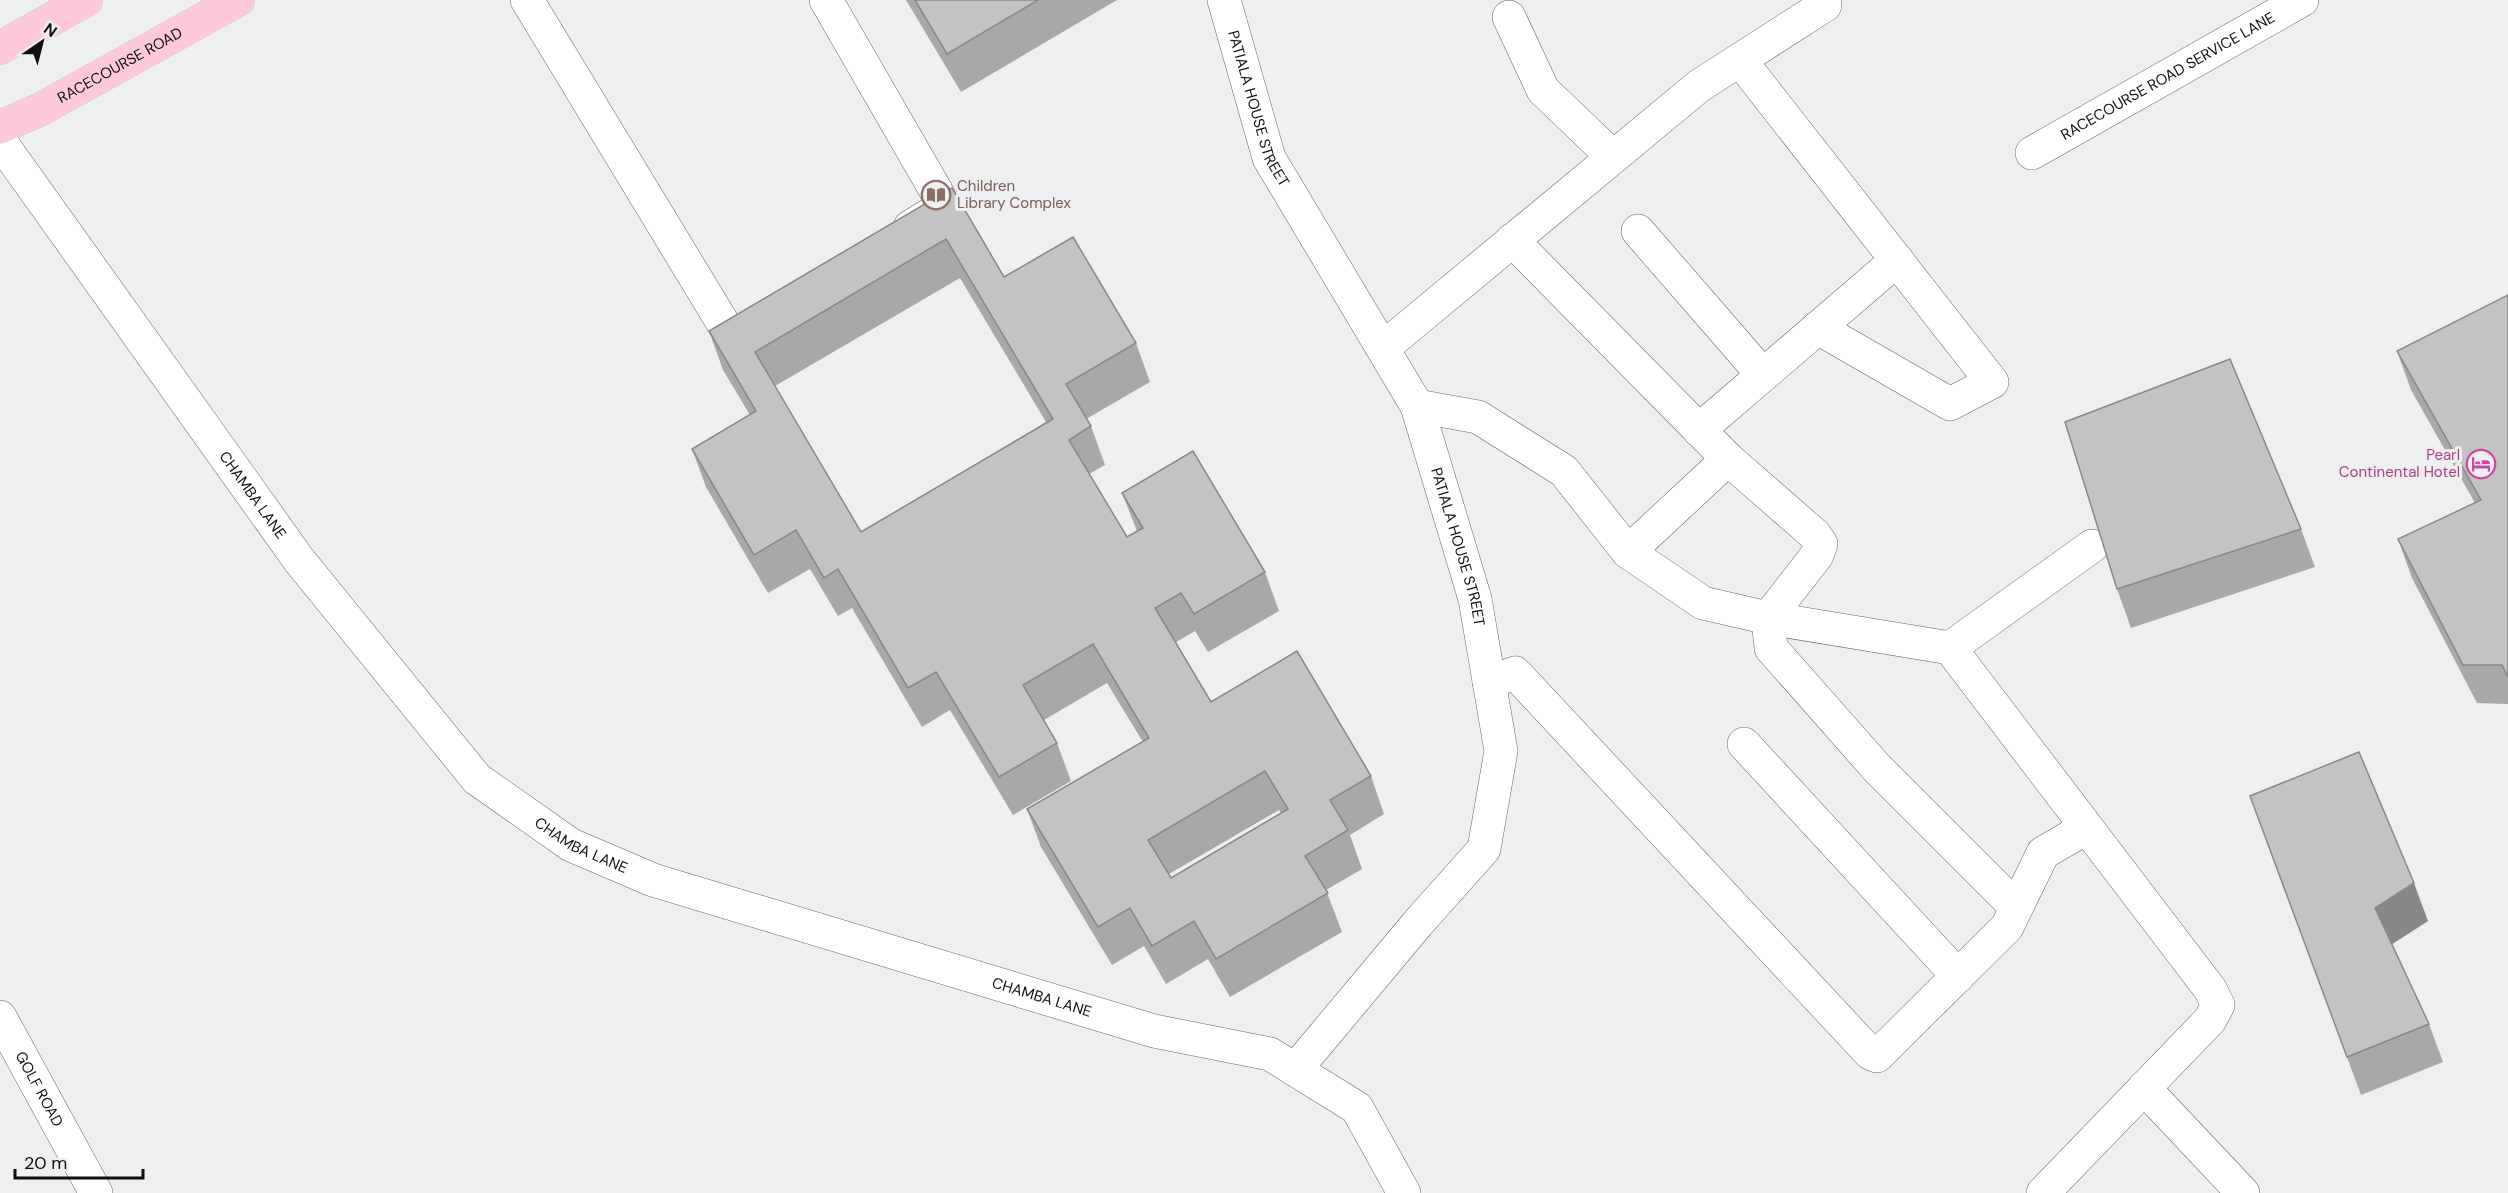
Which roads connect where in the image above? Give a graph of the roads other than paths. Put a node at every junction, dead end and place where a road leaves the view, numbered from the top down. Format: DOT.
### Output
graph roads {
  1 [pos="86,0"];
  2 [pos="238,0"];
  3 [pos="527,0"];
  4 [pos="826,0"];
  5 [pos="1224,0"];
  6 [pos="2302,0"];
  7 [pos="1825,5"];
  8 [pos="1509,17"];
  9 [pos="0,48"];
  10 [pos="1740,60"];
  11 [pos="0,127"];
  12 [pos="0,141"];
  13 [pos="2032,153"];
  14 [pos="1613,157"];
  15 [pos="1638,231"];
  16 [pos="1512,240"];
  17 [pos="887,242"];
  18 [pos="1897,260"];
  19 [pos="779,309"];
  20 [pos="1818,328"];
  21 [pos="1383,348"];
  22 [pos="1763,375"];
  23 [pos="1417,406"];
  24 [pos="1699,430"];
  25 [pos="1728,459"];
  26 [pos="2092,546"];
  27 [pos="1628,552"];
  28 [pos="1768,618"];
  29 [pos="1950,648"];
  30 [pos="1489,682"];
  31 [pos="1744,744"];
  32 [pos="2086,828"];
  33 [pos="2016,907"];
  34 [pos="1958,976"];
  35 [pos="0,1017"];
  36 [pos="1295,1070"];
  37 [pos="2144,1088"];
  38 [pos="96,1193"];
  39 [pos="1404,1193"];
  40 [pos="2043,1193"];
  41 [pos="2243,1193"];
  1 -- 9 [label="main road"];
  2 -- 11 [label="main road, RACECOURSE ROAD"];
  3 -- 19 [label="street"];
  4 -- 17 [label="street"];
  5 -- 21 [label="street, PATIALA HOUSE STREET"];
  6 -- 13 [label="street, RACECOURSE ROAD SERVICE LANE"];
  7 -- 10 [label="street"];
  8 -- 14 [label="street"];
  10 -- 14 [label="street"];
  10 -- 18 [label="street"];
  12 -- 36 [label="street, CHAMBA LANE"];
  14 -- 16 [label="street"];
  15 -- 22 [label="street"];
  16 -- 21 [label="street"];
  16 -- 24 [label="street"];
  18 -- 20 [label="street"];
  18 -- 20 [label="street"];
  20 -- 22 [label="street"];
  21 -- 23 [label="street, PATIALA HOUSE STREET"];
  22 -- 24 [label="street"];
  23 -- 27 [label="street"];
  23 -- 30 [label="street, PATIALA HOUSE STREET"];
  24 -- 25 [label="street"];
  25 -- 27 [label="street"];
  25 -- 28 [label="street"];
  26 -- 29 [label="street"];
  27 -- 28 [label="street"];
  28 -- 29 [label="street"];
  28 -- 33 [label="street"];
  29 -- 32 [label="street"];
  30 -- 34 [label="street"];
  30 -- 36 [label="street, PATIALA HOUSE STREET"];
  31 -- 34 [label="street"];
  32 -- 33 [label="street"];
  32 -- 37 [label="street"];
  33 -- 34 [label="street"];
  35 -- 38 [label="street, GOLF ROAD"];
  36 -- 39 [label="street, CHAMBA LANE"];
  37 -- 40 [label="street"];
  37 -- 41 [label="street"];
}
